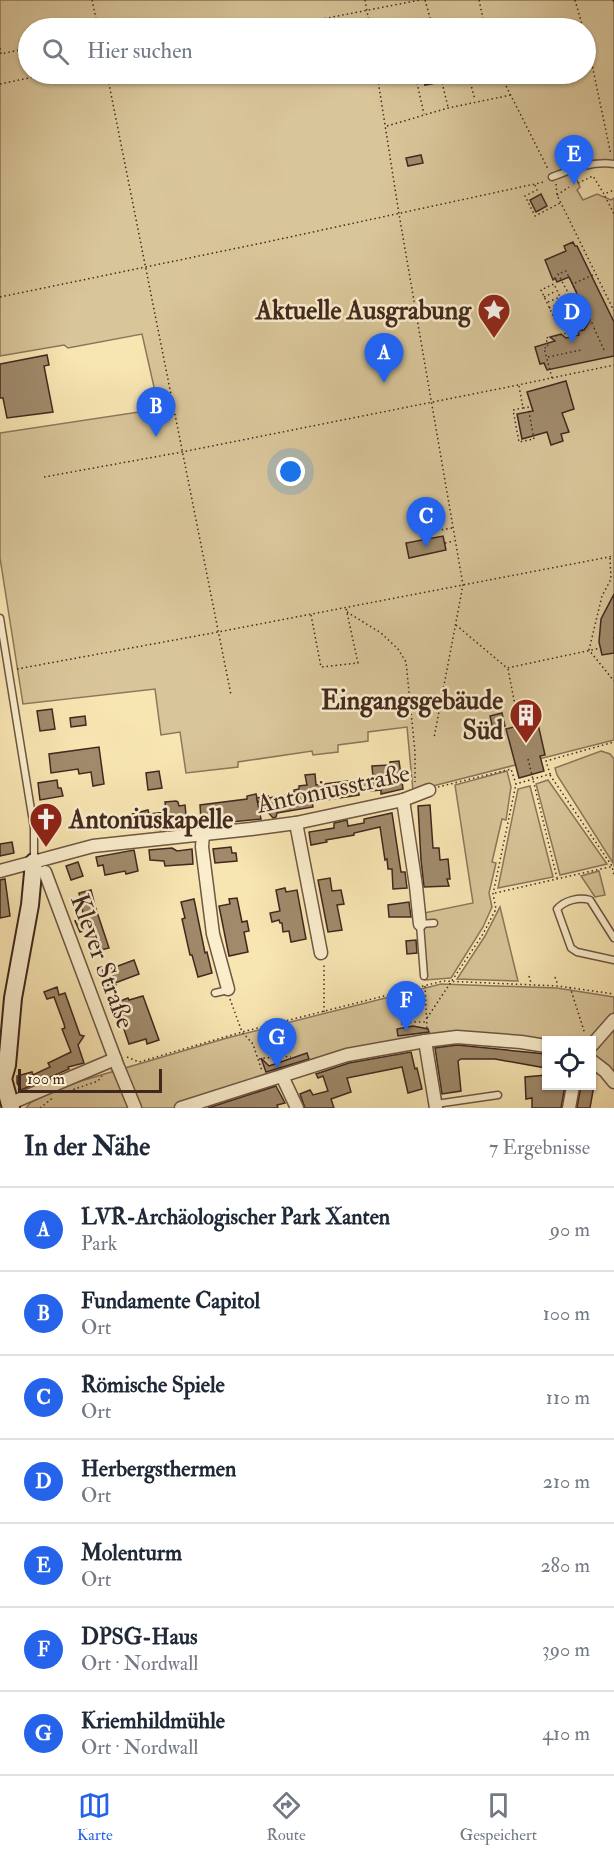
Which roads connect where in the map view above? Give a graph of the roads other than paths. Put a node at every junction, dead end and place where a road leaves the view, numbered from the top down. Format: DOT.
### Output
graph roads {
  1 [pos="613,164"];
  2 [pos="552,177"];
  3 [pos="0,618"];
  4 [pos="429,790"];
  5 [pos="403,801"];
  6 [pos="296,823"];
  7 [pos="203,834"];
  8 [pos="40,867"];
  9 [pos="0,871"];
  10 [pos="434,923"];
  11 [pos="420,924"];
  12 [pos="614,938"];
  13 [pos="324,955"];
  14 [pos="614,960"];
  15 [pos="424,976"];
  16 [pos="228,992"];
  17 [pos="215,993"];
  18 [pos="614,1020"];
  19 [pos="595,1036"];
  20 [pos="426,1037"];
  21 [pos="542,1046"];
  22 [pos="117,1065"];
  23 [pos="596,1065"];
  24 [pos="282,1076"];
  25 [pos="2,1079"];
  26 [pos="614,1082"];
  27 [pos="572,1090"];
  28 [pos="498,1095"];
  29 [pos="205,1104"];
  30 [pos="11,1105"];
  31 [pos="436,1106"];
  32 [pos="135,1108"];
  33 [pos="181,1108"];
  34 [pos="297,1108"];
  35 [pos="569,1108"];
  1 -- 2 [label="lane"];
  3 -- 8 [label="lane"];
  4 -- 5 [label="street, Antoniusstraße"];
  5 -- 6 [label="street, Antoniusstraße"];
  5 -- 11 [label="street"];
  6 -- 7 [label="street, Antoniusstraße"];
  6 -- 13 [label="street"];
  7 -- 8 [label="street, Antoniusstraße"];
  7 -- 16 [label="street"];
  8 -- 9 [label="street, Antoniusstraße"];
  8 -- 22 [label="street, Klever Straße"];
  8 -- 25 [label="street"];
  10 -- 11 [label="lane"];
  11 -- 15 [label="lane"];
  12 -- 14 [label="lane"];
  16 -- 17 [label="lane"];
  18 -- 19 [label="street"];
  20 -- 21 [label="street"];
  20 -- 24 [label="street"];
  20 -- 31 [label="street"];
  22 -- 30 [label="street"];
  22 -- 32 [label="street, Klever Straße"];
  23 -- 26 [label="street"];
  24 -- 29 [label="street"];
  24 -- 34 [label="street"];
  25 -- 30 [label="street"];
  27 -- 35 [label="street"];
  28 -- 31 [label="lane"];
  29 -- 33 [label="street"];
}
